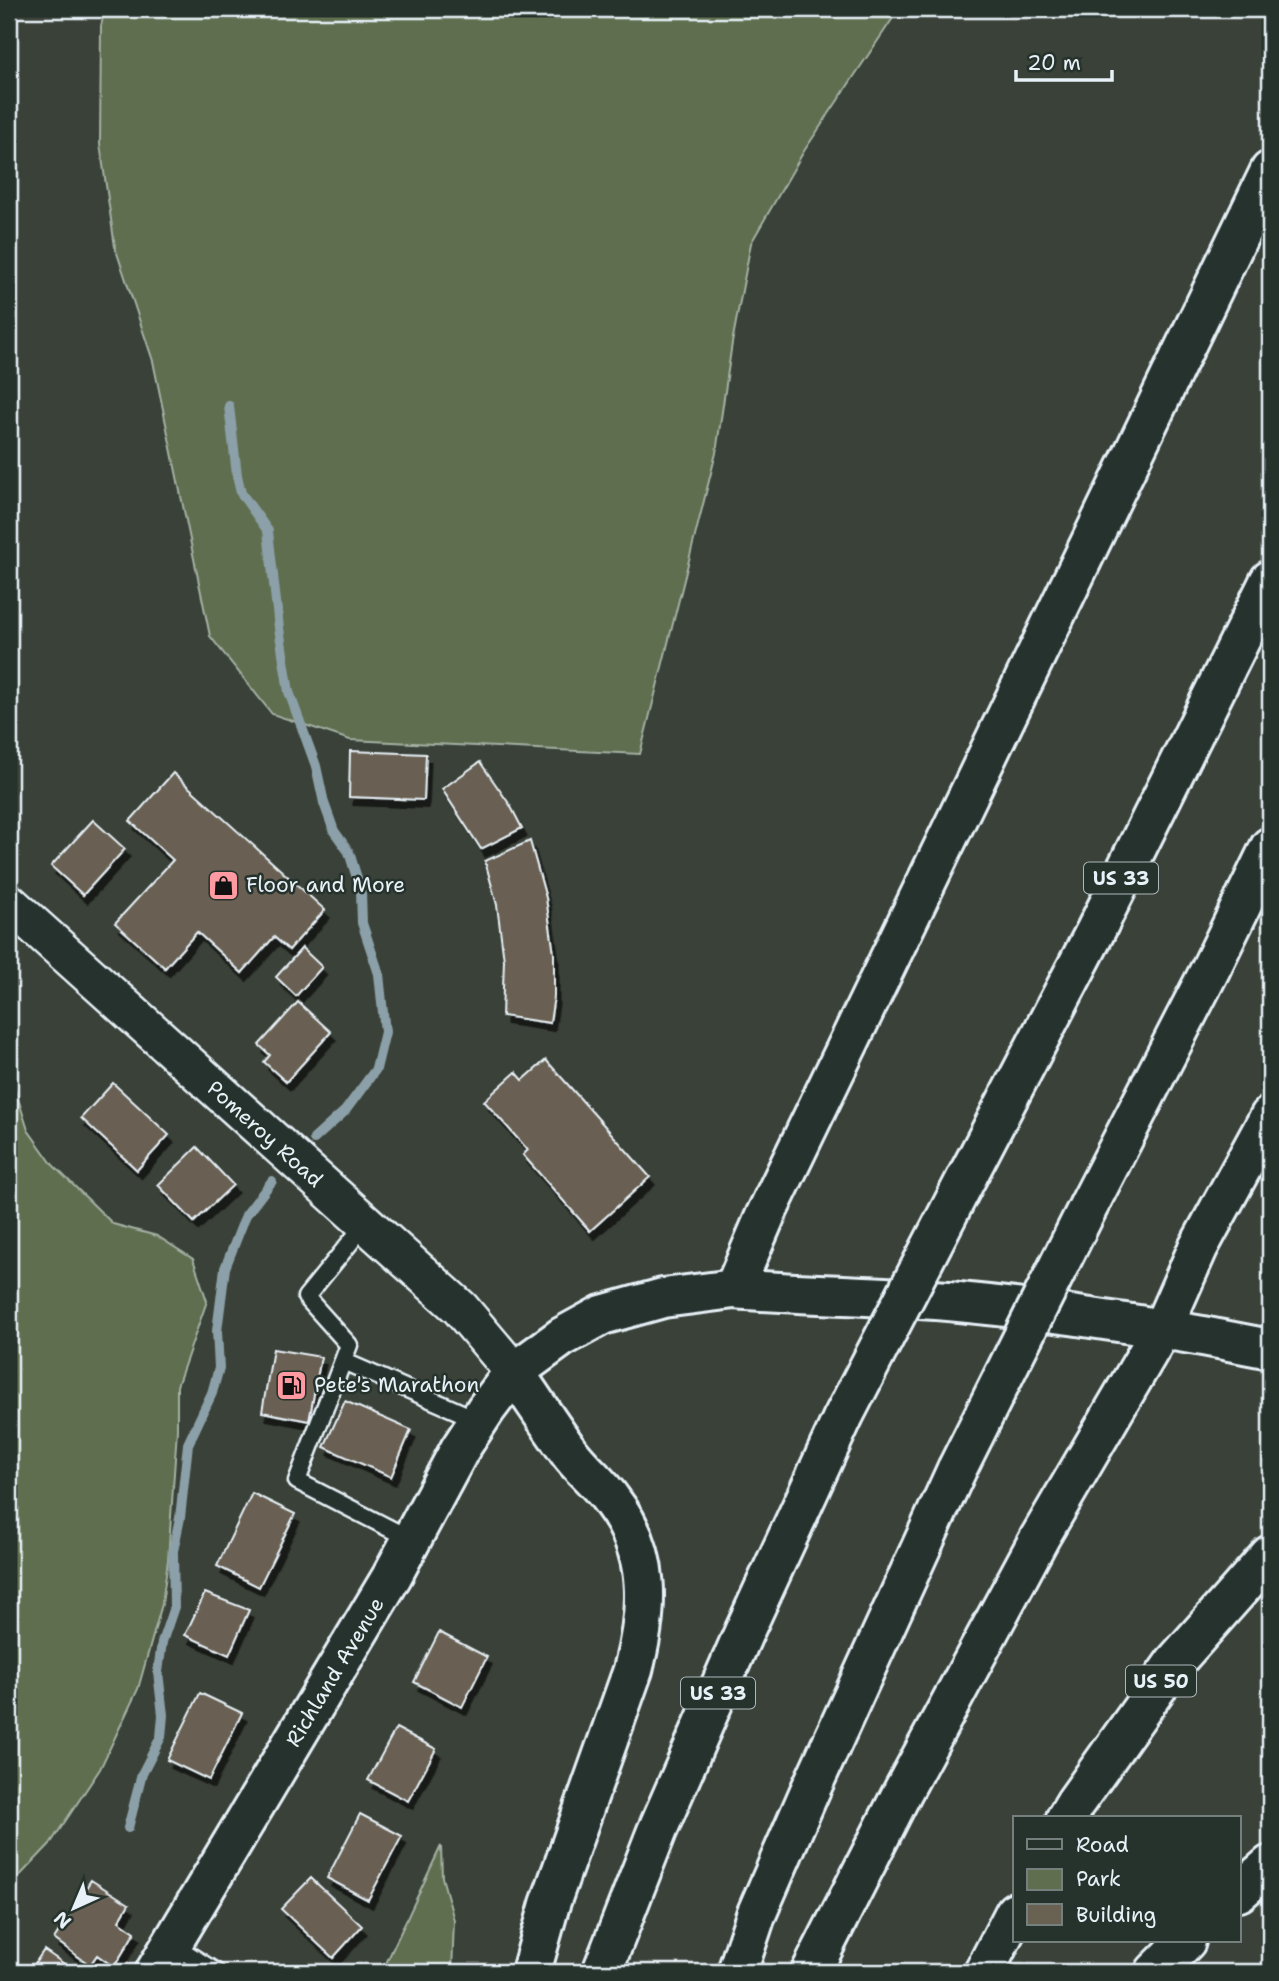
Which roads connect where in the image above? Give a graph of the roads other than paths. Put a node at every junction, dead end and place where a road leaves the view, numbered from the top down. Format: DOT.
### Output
graph roads {
  1 [pos="1270,170"];
  2 [pos="1270,580"];
  3 [pos="1270,847"];
  4 [pos="9,903"];
  5 [pos="1270,1116"];
  6 [pos="366,1223"];
  7 [pos="734,1289"];
  8 [pos="1163,1327"];
  9 [pos="1270,1349"];
  10 [pos="342,1361"];
  11 [pos="514,1372"];
  12 [pos="478,1420"];
  13 [pos="410,1539"];
  14 [pos="1270,1555"];
  15 [pos="1067,1816"];
  16 [pos="1270,1865"];
  17 [pos="1240,1891"];
  18 [pos="1013,1916"];
  19 [pos="1185,1942"];
  20 [pos="164,1958"];
  21 [pos="216,1972"];
  22 [pos="531,1972"];
  23 [pos="601,1972"];
  24 [pos="737,1972"];
  25 [pos="811,1972"];
  26 [pos="984,1972"];
  27 [pos="1155,1972"];
  1 -- 7 [label="main road"];
  2 -- 23 [label="main road, US 33, bridge"];
  3 -- 24 [label="main road, bridge"];
  4 -- 6 [label="street, Pomeroy Road"];
  5 -- 8 [label="main road"];
  6 -- 10 [label="lane"];
  6 -- 11 [label="street, Pomeroy Road"];
  7 -- 8 [label="main road, Richland Avenue"];
  7 -- 11 [label="main road, Richland Avenue"];
  8 -- 9 [label="main road, Richland Avenue"];
  8 -- 25 [label="main road"];
  10 -- 12 [label="lane"];
  10 -- 13 [label="lane"];
  11 -- 12 [label="main road, Richland Avenue"];
  11 -- 22 [label="main road"];
  12 -- 13 [label="main road, Richland Avenue"];
  13 -- 20 [label="main road, Richland Avenue"];
  14 -- 15 [label="main road, US 50"];
  16 -- 17 [label="main road"];
  18 -- 26 [label="main road"];
  19 -- 27 [label="main road"];
  20 -- 21 [label="lane"];
}
